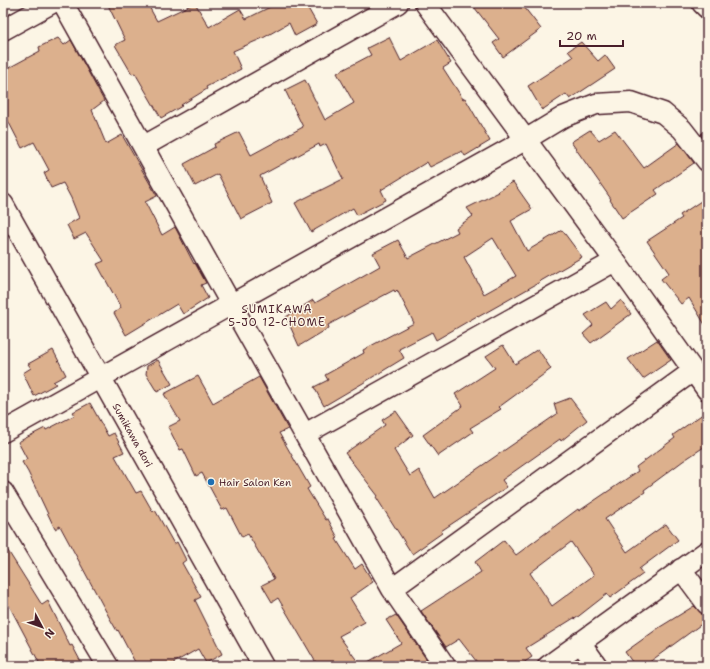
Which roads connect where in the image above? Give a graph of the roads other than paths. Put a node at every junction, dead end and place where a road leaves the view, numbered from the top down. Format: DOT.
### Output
graph roads {
  1 [pos="52,3"];
  2 [pos="63,3"];
  3 [pos="398,3"];
  4 [pos="425,3"];
  5 [pos="702,3"];
  6 [pos="707,8"];
  7 [pos="3,30"];
  8 [pos="525,140"];
  9 [pos="144,146"];
  10 [pos="707,161"];
  11 [pos="3,204"];
  12 [pos="615,261"];
  13 [pos="231,304"];
  14 [pos="693,370"];
  15 [pos="100,378"];
  16 [pos="707,390"];
  17 [pos="3,432"];
  18 [pos="305,434"];
  19 [pos="3,492"];
  20 [pos="707,550"];
  21 [pos="681,569"];
  22 [pos="392,589"];
  23 [pos="707,604"];
  24 [pos="580,642"];
  25 [pos="108,666"];
  26 [pos="263,666"];
  27 [pos="445,666"];
  28 [pos="548,666"];
  29 [pos="598,666"];
  1 -- 7 [label="street"];
  2 -- 9 [label="street"];
  3 -- 9 [label="street"];
  4 -- 8 [label="street"];
  5 -- 6 [label="street"];
  8 -- 10 [label="street"];
  8 -- 12 [label="street"];
  8 -- 13 [label="street"];
  9 -- 13 [label="street"];
  11 -- 15 [label="street, Sumikawa dori"];
  12 -- 14 [label="street"];
  12 -- 18 [label="street"];
  13 -- 15 [label="street"];
  13 -- 18 [label="street"];
  14 -- 16 [label="street"];
  14 -- 22 [label="street"];
  15 -- 17 [label="street"];
  15 -- 26 [label="street, Sumikawa dori"];
  18 -- 22 [label="street"];
  19 -- 25 [label="street"];
  20 -- 21 [label="street"];
  21 -- 23 [label="street"];
  21 -- 24 [label="street"];
  22 -- 27 [label="street"];
  24 -- 28 [label="street"];
  24 -- 29 [label="street"];
}
